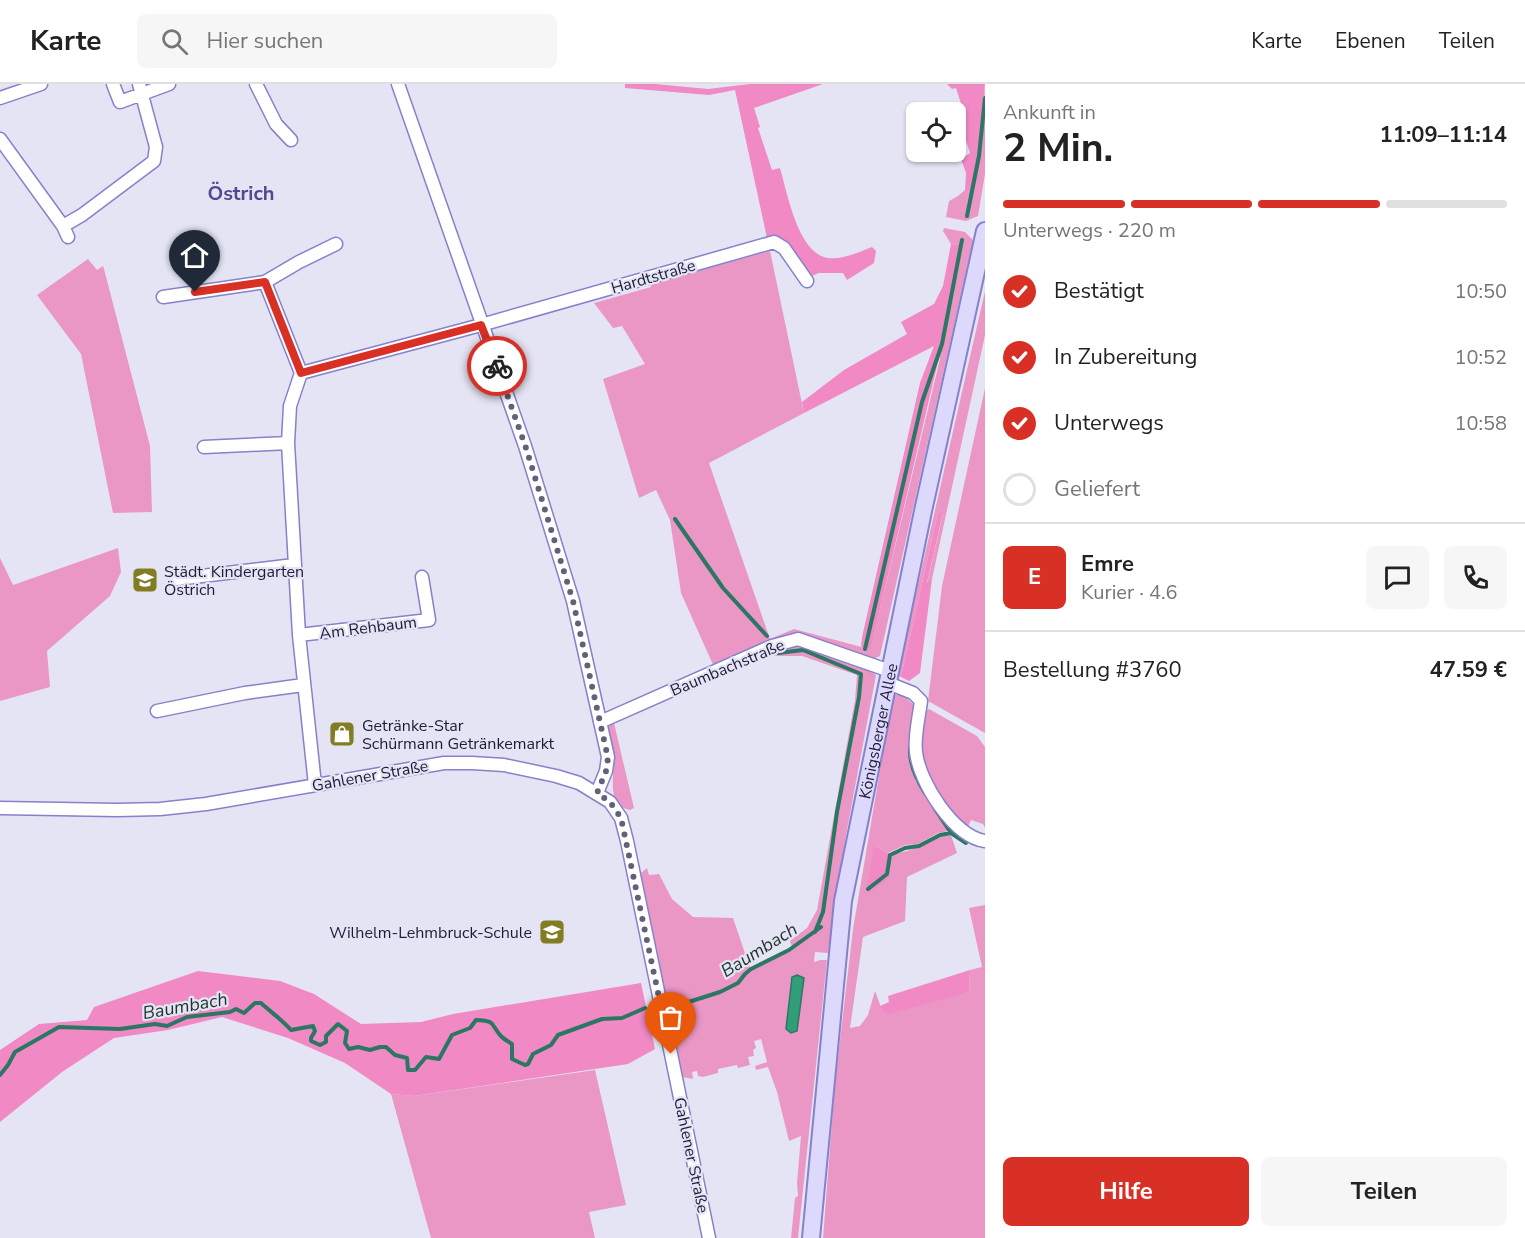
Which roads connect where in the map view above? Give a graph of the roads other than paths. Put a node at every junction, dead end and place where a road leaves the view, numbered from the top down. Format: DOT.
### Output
graph roads {
  1 [pos="41,84"];
  2 [pos="113,84"];
  3 [pos="169,84"];
  4 [pos="256,84"];
  5 [pos="398,84"];
  6 [pos="140,89"];
  7 [pos="0,98"];
  8 [pos="0,139"];
  9 [pos="291,140"];
  10 [pos="985,231"];
  11 [pos="336,244"];
  12 [pos="807,281"];
  13 [pos="265,282"];
  14 [pos="163,297"];
  15 [pos="481,325"];
  16 [pos="301,373"];
  17 [pos="288,442"];
  18 [pos="204,447"];
  19 [pos="294,565"];
  20 [pos="422,577"];
  21 [pos="177,579"];
  22 [pos="299,635"];
  23 [pos="889,677"];
  24 [pos="303,685"];
  25 [pos="157,711"];
  26 [pos="600,722"];
  27 [pos="315,785"];
  28 [pos="597,793"];
  29 [pos="0,808"];
  30 [pos="985,841"];
  31 [pos="709,1238"];
  32 [pos="811,1238"];
  1 -- 7 [label="street"];
  2 -- 6 [label="street"];
  3 -- 6 [label="street"];
  4 -- 9 [label="street"];
  5 -- 15 [label="street"];
  6 -- 8 [label="street"];
  10 -- 23 [label="main road, Königsberger Allee"];
  11 -- 13 [label="street"];
  12 -- 15 [label="street, Hardtstraße"];
  13 -- 14 [label="street"];
  13 -- 16 [label="street"];
  15 -- 16 [label="street"];
  15 -- 26 [label="street"];
  16 -- 17 [label="street, Am Rehbaum"];
  17 -- 18 [label="street"];
  17 -- 19 [label="street, Am Rehbaum"];
  19 -- 21 [label="street"];
  19 -- 22 [label="street, Am Rehbaum"];
  20 -- 22 [label="street, Am Rehbaum"];
  22 -- 24 [label="street, Am Rehbaum"];
  23 -- 26 [label="street, Baumbachstraße"];
  23 -- 30 [label="street, Baumbachstraße"];
  23 -- 32 [label="main road, Königsberger Allee"];
  24 -- 25 [label="street"];
  24 -- 27 [label="street, Am Rehbaum"];
  26 -- 28 [label="street"];
  27 -- 28 [label="street, Gahlener Straße"];
  27 -- 29 [label="street, Gahlener Straße"];
  28 -- 31 [label="street, Gahlener Straße"];
}
